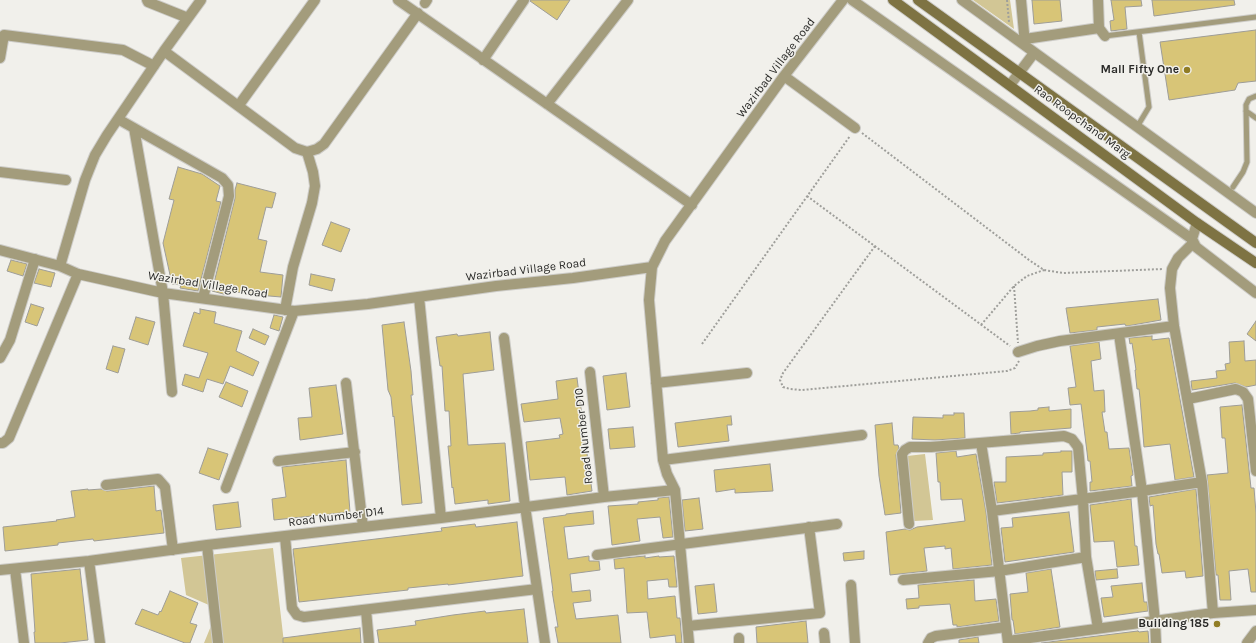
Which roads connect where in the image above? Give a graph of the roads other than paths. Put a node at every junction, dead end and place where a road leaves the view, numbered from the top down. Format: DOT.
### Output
graph roads {
  1 [pos="201,0"];
  2 [pos="315,0"];
  3 [pos="398,0"];
  4 [pos="524,0"];
  5 [pos="628,0"];
  6 [pos="844,0"];
  7 [pos="852,0"];
  8 [pos="893,0"];
  9 [pos="918,0"];
  10 [pos="962,0"];
  11 [pos="1021,0"];
  12 [pos="1098,0"];
  13 [pos="145,1"];
  14 [pos="426,1"];
  15 [pos="418,13"];
  16 [pos="1256,17"];
  17 [pos="188,18"];
  18 [pos="1102,32"];
  19 [pos="1139,32"];
  20 [pos="1025,42"];
  21 [pos="164,51"];
  22 [pos="1034,53"];
  23 [pos="0,58"];
  24 [pos="483,60"];
  25 [pos="154,66"];
  26 [pos="1019,73"];
  27 [pos="784,76"];
  28 [pos="1010,85"];
  29 [pos="1256,96"];
  30 [pos="547,104"];
  31 [pos="239,105"];
  32 [pos="1246,111"];
  33 [pos="1256,118"];
  34 [pos="118,119"];
  35 [pos="1137,127"];
  36 [pos="134,128"];
  37 [pos="855,128"];
  38 [pos="307,152"];
  39 [pos="0,172"];
  40 [pos="66,180"];
  41 [pos="1231,190"];
  42 [pos="692,204"];
  43 [pos="1256,213"];
  44 [pos="1197,222"];
  45 [pos="1192,241"];
  46 [pos="1256,243"];
  47 [pos="0,250"];
  48 [pos="35,259"];
  49 [pos="1256,263"];
  50 [pos="60,266"];
  51 [pos="652,267"];
  52 [pos="78,274"];
  53 [pos="163,292"];
  54 [pos="1256,293"];
  55 [pos="419,297"];
  56 [pos="203,298"];
  57 [pos="289,310"];
  58 [pos="1174,326"];
  59 [pos="1119,334"];
  60 [pos="504,338"];
  61 [pos="1018,352"];
  62 [pos="0,358"];
  63 [pos="590,372"];
  64 [pos="748,373"];
  65 [pos="346,383"];
  66 [pos="656,383"];
  67 [pos="172,392"];
  68 [pos="1188,399"];
  69 [pos="862,435"];
  70 [pos="0,442"];
  71 [pos="981,443"];
  72 [pos="355,452"];
  73 [pos="663,460"];
  74 [pos="278,461"];
  75 [pos="1256,471"];
  76 [pos="1202,482"];
  77 [pos="106,485"];
  78 [pos="226,488"];
  79 [pos="675,490"];
  80 [pos="1142,491"];
  81 [pos="604,497"];
  82 [pos="1083,500"];
  83 [pos="525,506"];
  84 [pos="992,511"];
  85 [pos="441,518"];
  86 [pos="837,524"];
  87 [pos="909,524"];
  88 [pos="362,527"];
  89 [pos="809,527"];
  90 [pos="284,536"];
  91 [pos="681,544"];
  92 [pos="207,545"];
  93 [pos="173,550"];
  94 [pos="597,555"];
  95 [pos="1086,557"];
  96 [pos="89,561"];
  97 [pos="15,569"];
  98 [pos="0,570"];
  99 [pos="999,571"];
  100 [pos="903,580"];
  101 [pos="851,585"];
  102 [pos="537,589"];
  103 [pos="366,610"];
  104 [pos="1256,610"];
  105 [pos="1213,613"];
  106 [pos="1155,620"];
  107 [pos="688,626"];
  108 [pos="1006,626"];
  109 [pos="1098,628"];
  110 [pos="1256,631"];
  111 [pos="1008,642"];
  112 [pos="24,643"];
  113 [pos="100,643"];
  114 [pos="218,643"];
  115 [pos="369,643"];
  116 [pos="545,643"];
  117 [pos="689,643"];
  118 [pos="855,643"];
  119 [pos="928,643"];
  120 [pos="1156,643"];
  121 [pos="1247,643"];
  1 -- 17 [label="street"];
  2 -- 31 [label="street"];
  3 -- 15 [label="street"];
  4 -- 24 [label="street"];
  5 -- 30 [label="street"];
  6 -- 27 [label="street, Wazirbad Village Road"];
  7 -- 45 [label="street"];
  8 -- 28 [label="main road, Rao Roopchand Marg"];
  9 -- 26 [label="main road, Rao Roopchand Marg"];
  10 -- 20 [label="street"];
  11 -- 20 [label="street"];
  12 -- 18 [label="street"];
  13 -- 17 [label="street"];
  14 -- 15 [label="lane"];
  15 -- 24 [label="street"];
  15 -- 38 [label="street"];
  16 -- 19 [label="lane"];
  17 -- 21 [label="street"];
  18 -- 19 [label="lane"];
  18 -- 20 [label="street"];
  19 -- 35 [label="lane"];
  20 -- 22 [label="street"];
  21 -- 25 [label="street"];
  21 -- 31 [label="street"];
  22 -- 26 [label="street"];
  22 -- 35 [label="street"];
  23 -- 25 [label="street"];
  24 -- 30 [label="street"];
  25 -- 34 [label="street"];
  26 -- 28 [label="street"];
  26 -- 46 [label="main road, Rao Roopchand Marg"];
  27 -- 37 [label="street"];
  27 -- 42 [label="street, Wazirbad Village Road"];
  28 -- 44 [label="main road, Rao Roopchand Marg"];
  29 -- 32 [label="lane"];
  30 -- 42 [label="street"];
  31 -- 38 [label="street"];
  32 -- 33 [label="lane"];
  32 -- 41 [label="lane"];
  34 -- 36 [label="street"];
  34 -- 50 [label="street"];
  35 -- 41 [label="street"];
  36 -- 53 [label="street"];
  36 -- 56 [label="street"];
  38 -- 57 [label="street"];
  39 -- 40 [label="street"];
  41 -- 43 [label="street"];
  42 -- 51 [label="street, Wazirbad Village Road"];
  44 -- 45 [label="street"];
  44 -- 49 [label="main road, Rao Roopchand Marg"];
  45 -- 54 [label="street"];
  45 -- 58 [label="street"];
  47 -- 48 [label="street, Wazirbad Village Road"];
  48 -- 50 [label="street, Wazirbad Village Road"];
  48 -- 62 [label="street"];
  50 -- 52 [label="street, Wazirbad Village Road"];
  51 -- 55 [label="street, Wazirbad Village Road"];
  51 -- 66 [label="street"];
  52 -- 53 [label="street, Wazirbad Village Road"];
  52 -- 70 [label="street"];
  53 -- 56 [label="street, Wazirbad Village Road"];
  53 -- 67 [label="street"];
  55 -- 57 [label="street, Wazirbad Village Road"];
  55 -- 85 [label="street"];
  56 -- 57 [label="street, Wazirbad Village Road"];
  57 -- 78 [label="street"];
  58 -- 59 [label="street"];
  58 -- 68 [label="street"];
  59 -- 61 [label="street"];
  59 -- 80 [label="street"];
  60 -- 83 [label="street"];
  63 -- 81 [label="street, Road Number D10"];
  64 -- 66 [label="street"];
  65 -- 72 [label="street"];
  66 -- 73 [label="street"];
  68 -- 75 [label="street"];
  68 -- 76 [label="street"];
  69 -- 73 [label="street"];
  71 -- 82 [label="street"];
  71 -- 84 [label="street"];
  71 -- 87 [label="street"];
  72 -- 74 [label="street"];
  72 -- 88 [label="street"];
  73 -- 79 [label="street"];
  76 -- 80 [label="street"];
  76 -- 105 [label="street"];
  77 -- 93 [label="street"];
  79 -- 81 [label="street, Road Number D14"];
  79 -- 91 [label="street"];
  80 -- 82 [label="street"];
  80 -- 106 [label="street"];
  81 -- 83 [label="street, Road Number D14"];
  82 -- 84 [label="street"];
  82 -- 95 [label="street"];
  83 -- 85 [label="street, Road Number D14"];
  83 -- 102 [label="street"];
  84 -- 99 [label="street"];
  85 -- 88 [label="street, Road Number D14"];
  86 -- 89 [label="street"];
  88 -- 90 [label="street, Road Number D14"];
  89 -- 91 [label="street"];
  89 -- 107 [label="street"];
  90 -- 92 [label="street, Road Number D14"];
  90 -- 103 [label="street"];
  91 -- 94 [label="street"];
  91 -- 107 [label="street"];
  92 -- 93 [label="street, Road Number D14"];
  92 -- 114 [label="street"];
  93 -- 96 [label="street, Road Number D14"];
  95 -- 99 [label="street"];
  95 -- 109 [label="street"];
  96 -- 97 [label="street, Road Number D14"];
  96 -- 113 [label="street"];
  97 -- 98 [label="street, Road Number D14"];
  97 -- 112 [label="street"];
  99 -- 100 [label="street"];
  99 -- 108 [label="street"];
  101 -- 118 [label="street"];
  102 -- 103 [label="street"];
  102 -- 116 [label="street"];
  103 -- 115 [label="street"];
  104 -- 105 [label="street"];
  105 -- 106 [label="street"];
  106 -- 109 [label="street"];
  106 -- 120 [label="street"];
  107 -- 117 [label="street"];
  108 -- 111 [label="street"];
  108 -- 119 [label="street"];
  109 -- 111 [label="street"];
  110 -- 121 [label="street"];
}
